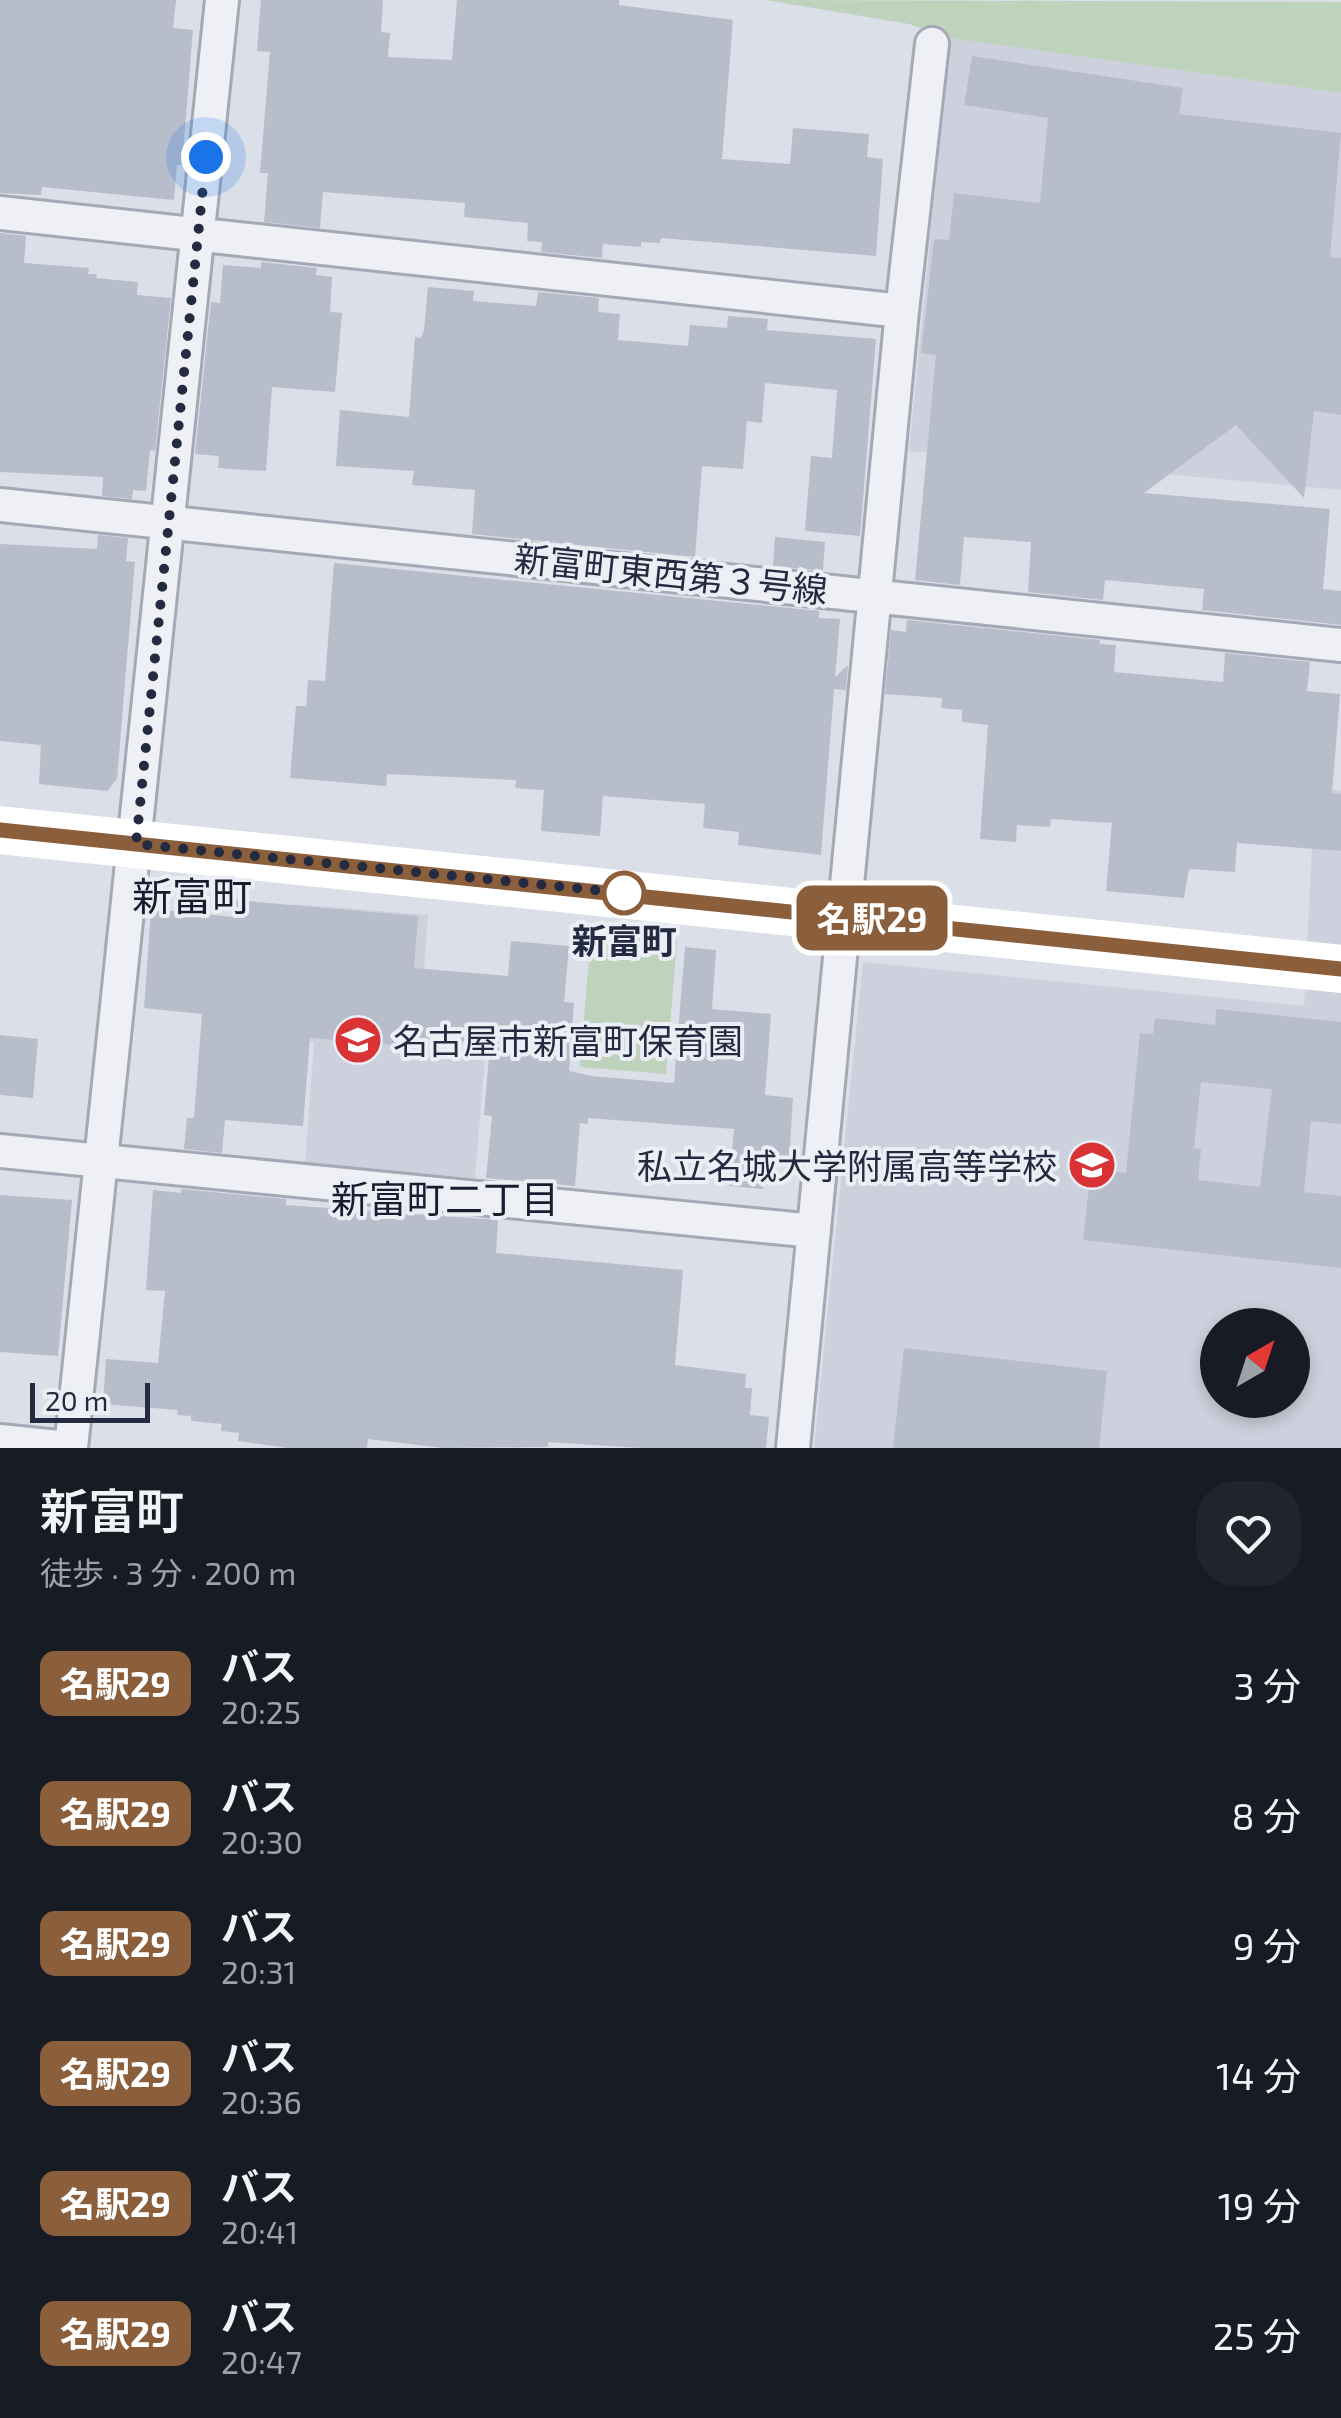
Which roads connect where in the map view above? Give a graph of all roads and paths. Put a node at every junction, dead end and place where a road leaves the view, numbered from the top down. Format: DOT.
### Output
graph roads {
  1 [pos="222,0"];
  2 [pos="932,44"];
  3 [pos="0,213"];
  4 [pos="198,235"];
  5 [pos="902,311"];
  6 [pos="0,505"];
  7 [pos="169,522"];
  8 [pos="875,594"];
  9 [pos="1341,644"];
  10 [pos="0,830"];
  11 [pos="136,844"];
  12 [pos="844,914"];
  13 [pos="1341,970"];
  14 [pos="0,1151"];
  15 [pos="104,1161"];
  16 [pos="814,1231"];
  17 [pos="0,1440"];
  18 [pos="69,1448"];
  19 [pos="793,1448"];
  1 -- 4 [label="street"];
  2 -- 5 [label="street"];
  3 -- 4 [label="street"];
  4 -- 5 [label="street"];
  4 -- 7 [label="street"];
  5 -- 8 [label="street"];
  6 -- 7 [label="street, 新富町東西第３号線"];
  7 -- 8 [label="street, 新富町東西第３号線"];
  7 -- 11 [label="street"];
  8 -- 9 [label="street, 新富町東西第３号線"];
  8 -- 12 [label="street"];
  10 -- 11 [label="main road"];
  11 -- 12 [label="main road"];
  11 -- 15 [label="street"];
  12 -- 13 [label="main road"];
  12 -- 16 [label="street"];
  14 -- 15 [label="street"];
  15 -- 16 [label="street"];
  15 -- 18 [label="street"];
  16 -- 19 [label="street"];
  17 -- 18 [label="street"];
}
